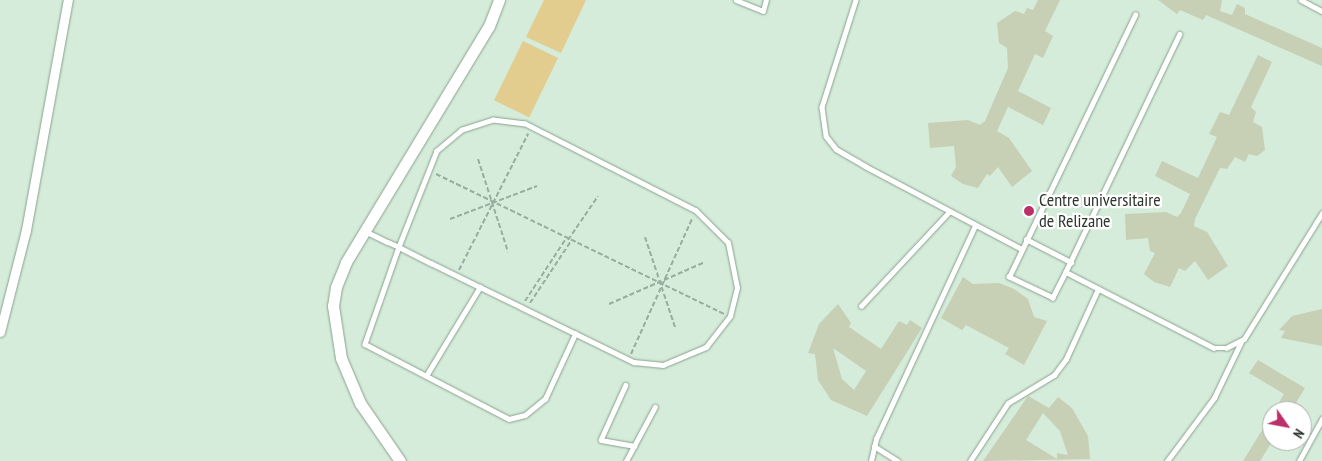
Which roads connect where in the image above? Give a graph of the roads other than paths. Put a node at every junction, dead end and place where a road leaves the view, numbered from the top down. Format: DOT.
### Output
graph roads {
  1 [pos="68,0"];
  2 [pos="499,0"];
  3 [pos="736,0"];
  4 [pos="766,0"];
  5 [pos="856,0"];
  6 [pos="1301,0"];
  7 [pos="1322,11"];
  8 [pos="1135,15"];
  9 [pos="1180,34"];
  10 [pos="949,212"];
  11 [pos="1322,213"];
  12 [pos="975,226"];
  13 [pos="365,231"];
  14 [pos="1026,239"];
  15 [pos="398,247"];
  16 [pos="1022,249"];
  17 [pos="1071,262"];
  18 [pos="1066,272"];
  19 [pos="480,287"];
  20 [pos="1098,289"];
  21 [pos="862,306"];
  22 [pos="0,332"];
  23 [pos="576,334"];
  24 [pos="1242,341"];
  25 [pos="426,376"];
  26 [pos="626,385"];
  27 [pos="655,407"];
  28 [pos="1322,419"];
  29 [pos="634,446"];
  30 [pos="874,446"];
  31 [pos="400,461"];
  32 [pos="626,461"];
  33 [pos="871,461"];
  34 [pos="898,461"];
  35 [pos="970,461"];
  36 [pos="1167,461"];
  37 [pos="1299,461"];
  1 -- 22 [label="street"];
  2 -- 13 [label="street"];
  3 -- 4 [label="lane"];
  5 -- 10 [label="lane"];
  6 -- 7 [label="lane"];
  8 -- 14 [label="lane"];
  9 -- 17 [label="lane"];
  10 -- 12 [label="lane"];
  10 -- 21 [label="lane"];
  11 -- 24 [label="lane"];
  12 -- 16 [label="lane"];
  12 -- 30 [label="lane"];
  13 -- 15 [label="lane"];
  13 -- 31 [label="street"];
  14 -- 16 [label="lane"];
  14 -- 17 [label="lane"];
  15 -- 19 [label="lane"];
  15 -- 23 [label="lane"];
  15 -- 25 [label="lane"];
  16 -- 18 [label="lane"];
  17 -- 18 [label="lane"];
  18 -- 20 [label="lane"];
  19 -- 23 [label="lane"];
  19 -- 25 [label="lane"];
  20 -- 24 [label="lane"];
  20 -- 35 [label="lane"];
  23 -- 25 [label="lane"];
  24 -- 36 [label="lane"];
  26 -- 29 [label="lane"];
  27 -- 29 [label="lane"];
  28 -- 37 [label="lane"];
  29 -- 32 [label="lane"];
  30 -- 33 [label="lane"];
  30 -- 34 [label="lane"];
}
